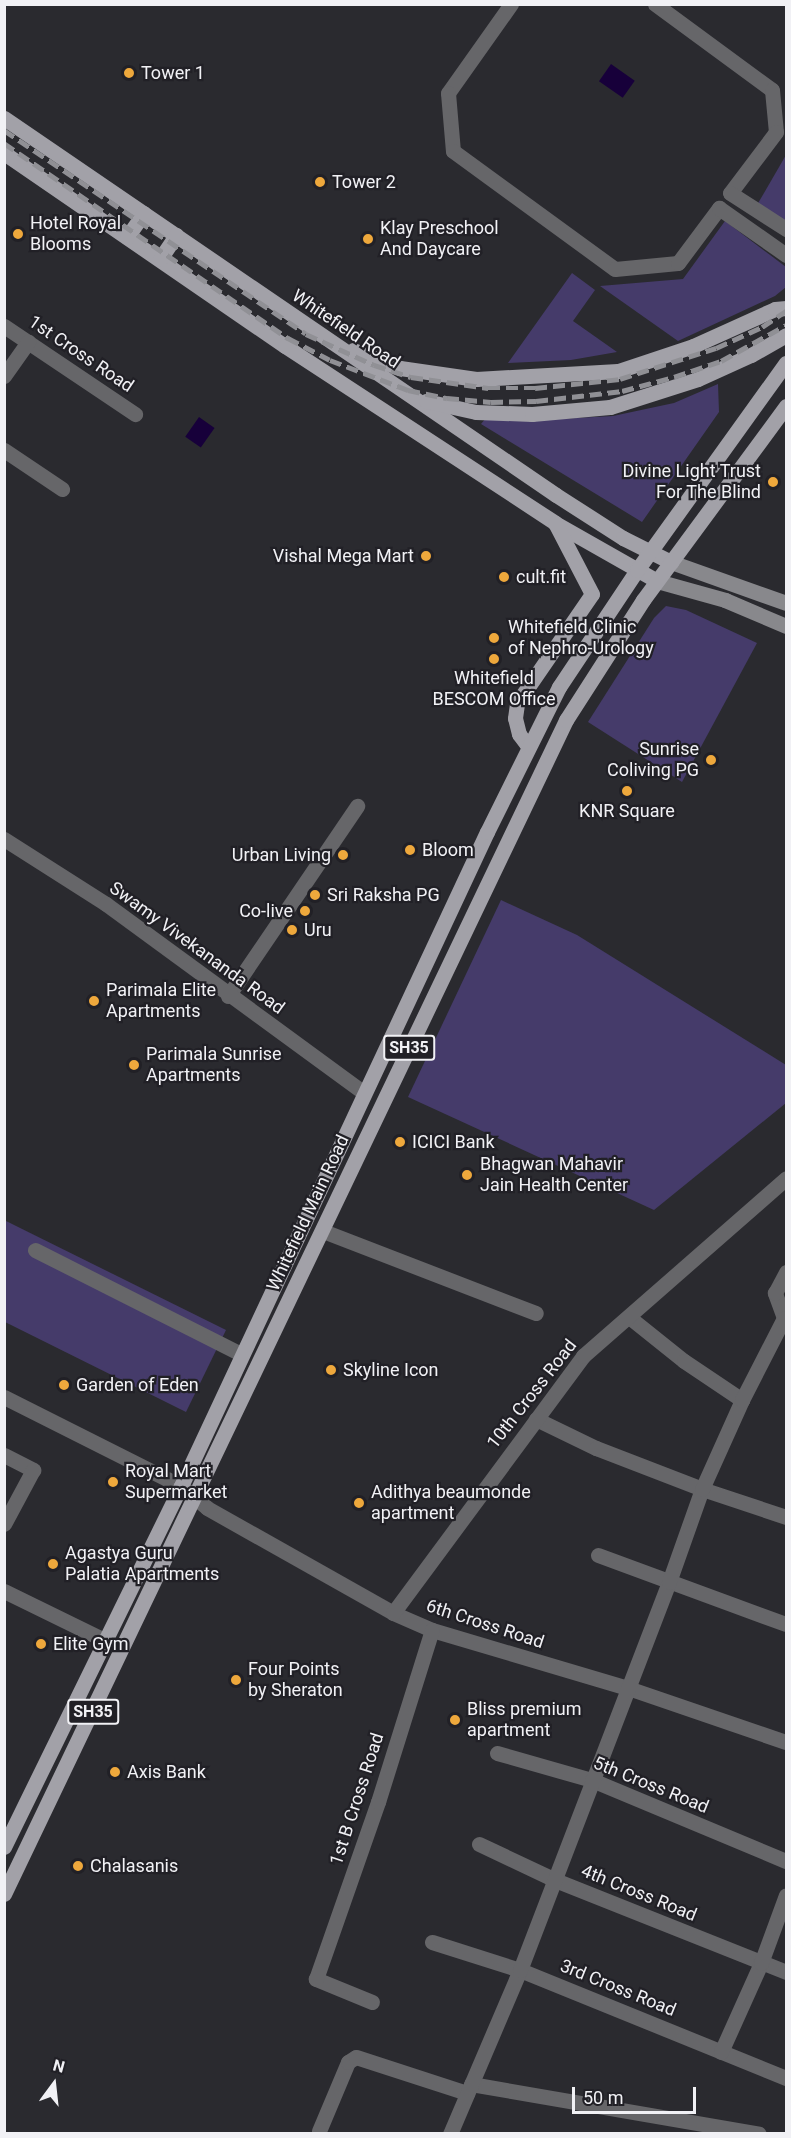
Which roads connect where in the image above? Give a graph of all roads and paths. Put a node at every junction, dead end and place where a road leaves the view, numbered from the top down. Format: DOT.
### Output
graph roads {
  1 [pos="511,4"];
  2 [pos="655,4"];
  3 [pos="4,118"];
  4 [pos="4,153"];
  5 [pos="730,193"];
  6 [pos="719,208"];
  7 [pos="144,213"];
  8 [pos="786,229"];
  9 [pos="176,235"];
  10 [pos="127,237"];
  11 [pos="786,255"];
  12 [pos="160,260"];
  13 [pos="786,308"];
  14 [pos="4,326"];
  15 [pos="786,334"];
  16 [pos="28,342"];
  17 [pos="331,342"];
  18 [pos="786,363"];
  19 [pos="4,376"];
  20 [pos="409,395"];
  21 [pos="786,406"];
  22 [pos="135,414"];
  23 [pos="4,450"];
  24 [pos="62,489"];
  25 [pos="555,523"];
  26 [pos="650,553"];
  27 [pos="671,562"];
  28 [pos="637,570"];
  29 [pos="657,581"];
  30 [pos="786,603"];
  31 [pos="786,626"];
  32 [pos="528,746"];
  33 [pos="357,806"];
  34 [pos="4,838"];
  35 [pos="431,971"];
  36 [pos="228,996"];
  37 [pos="375,1070"];
  38 [pos="364,1093"];
  39 [pos="786,1178"];
  40 [pos="323,1230"];
  41 [pos="35,1250"];
  42 [pos="786,1272"];
  43 [pos="536,1313"];
  44 [pos="629,1317"];
  45 [pos="785,1319"];
  46 [pos="242,1354"];
  47 [pos="4,1397"];
  48 [pos="742,1400"];
  49 [pos="536,1419"];
  50 [pos="4,1455"];
  51 [pos="181,1485"];
  52 [pos="702,1489"];
  53 [pos="194,1496"];
  54 [pos="786,1517"];
  55 [pos="4,1524"];
  56 [pos="598,1555"];
  57 [pos="669,1582"];
  58 [pos="4,1591"];
  59 [pos="393,1613"];
  60 [pos="786,1624"];
  61 [pos="432,1630"];
  62 [pos="104,1640"];
  63 [pos="628,1688"];
  64 [pos="786,1742"];
  65 [pos="497,1753"];
  66 [pos="592,1780"];
  67 [pos="479,1844"];
  68 [pos="4,1847"];
  69 [pos="786,1861"];
  70 [pos="555,1880"];
  71 [pos="4,1894"];
  72 [pos="786,1895"];
  73 [pos="432,1942"];
  74 [pos="761,1963"];
  75 [pos="520,1970"];
  76 [pos="786,1972"];
  77 [pos="372,2002"];
  78 [pos="721,2052"];
  79 [pos="786,2078"];
  80 [pos="469,2089"];
  81 [pos="320,2131"];
  82 [pos="450,2133"];
  83 [pos="759,2133"];
  1 -- 6 [label="street"];
  2 -- 5 [label="street"];
  3 -- 7 [label="main road, Whitefield Road"];
  4 -- 10 [label="main road"];
  5 -- 6 [label="street"];
  5 -- 8 [label="street"];
  6 -- 11 [label="street"];
  7 -- 9 [label="main road, Whitefield Road"];
  7 -- 10 [label="main road"];
  9 -- 12 [label="main road"];
  9 -- 17 [label="main road, Whitefield Road"];
  10 -- 12 [label="main road"];
  12 -- 25 [label="main road"];
  13 -- 17 [label="main road"];
  14 -- 16 [label="street, 1st Cross Road"];
  15 -- 20 [label="main road"];
  16 -- 19 [label="street"];
  16 -- 22 [label="street, 1st Cross Road"];
  17 -- 20 [label="main road, Whitefield Road"];
  18 -- 26 [label="main road, SH35"];
  20 -- 26 [label="main road, Whitefield Road"];
  21 -- 27 [label="main road, SH35"];
  23 -- 24 [label="street"];
  25 -- 28 [label="main road"];
  25 -- 32 [label="main road"];
  26 -- 27 [label="main road, Whitefield Road"];
  26 -- 28 [label="main road, Whitefield Main Road / SH35"];
  27 -- 29 [label="main road, Whitefield Main Road / SH35"];
  27 -- 30 [label="main road"];
  28 -- 29 [label="main road"];
  28 -- 32 [label="main road, Whitefield Main Road / SH35"];
  29 -- 31 [label="main road"];
  29 -- 40 [label="main road, Whitefield Main Road / SH35"];
  32 -- 37 [label="main road, Whitefield Main Road / SH35"];
  33 -- 36 [label="street"];
  34 -- 36 [label="street, Swamy Vivekananda Road"];
  35 -- 37 [label="main road"];
  36 -- 38 [label="street, Swamy Vivekananda Road"];
  37 -- 38 [label="main road, Whitefield Main Road / SH35"];
  38 -- 46 [label="main road, Whitefield Main Road / SH35"];
  39 -- 44 [label="street, 10th Cross Road"];
  40 -- 43 [label="street"];
  40 -- 53 [label="main road, Whitefield Main Road / SH35"];
  41 -- 46 [label="street"];
  42 -- 45 [label="street"];
  44 -- 48 [label="street"];
  44 -- 49 [label="street, 10th Cross Road"];
  45 -- 48 [label="street"];
  46 -- 51 [label="main road, Whitefield Main Road / SH35"];
  47 -- 51 [label="street, 6th Cross Road"];
  48 -- 52 [label="street"];
  49 -- 52 [label="street"];
  49 -- 59 [label="street, 10th Cross Road"];
  50 -- 55 [label="street"];
  51 -- 53 [label="street, 6th Cross Road"];
  51 -- 62 [label="main road, Whitefield Main Road / SH35"];
  52 -- 54 [label="street"];
  52 -- 57 [label="street"];
  53 -- 59 [label="street, 6th Cross Road"];
  53 -- 71 [label="main road, Whitefield Main Road / SH35"];
  56 -- 57 [label="street"];
  57 -- 60 [label="street"];
  57 -- 63 [label="street"];
  58 -- 62 [label="street"];
  59 -- 61 [label="street, 6th Cross Road"];
  61 -- 63 [label="street, 6th Cross Road"];
  61 -- 77 [label="street, 1st B Cross Road"];
  62 -- 68 [label="main road, Whitefield Main Road / SH35"];
  63 -- 64 [label="street, 6th Cross Road"];
  63 -- 66 [label="street"];
  65 -- 66 [label="street, 5th Cross Road"];
  66 -- 69 [label="street, 5th Cross Road"];
  66 -- 70 [label="street"];
  67 -- 70 [label="street, 4th Cross Road"];
  70 -- 74 [label="street, 4th Cross Road"];
  70 -- 75 [label="street"];
  72 -- 74 [label="street"];
  73 -- 75 [label="street, 3rd Cross Road"];
  74 -- 76 [label="street, 4th Cross Road"];
  74 -- 78 [label="street"];
  75 -- 78 [label="street, 3rd Cross Road"];
  75 -- 80 [label="street"];
  78 -- 79 [label="street, 3rd Cross Road"];
  80 -- 81 [label="street"];
  80 -- 82 [label="street"];
  80 -- 83 [label="street"];
}
